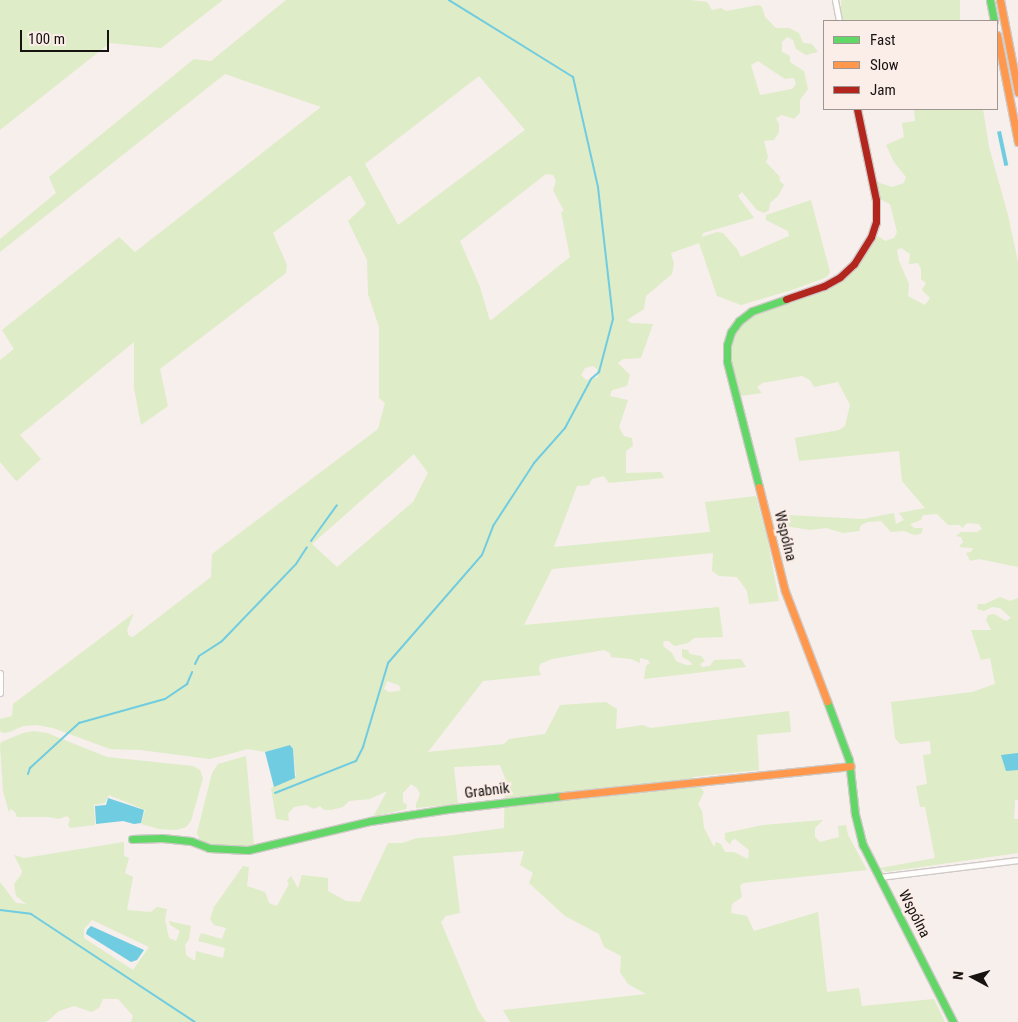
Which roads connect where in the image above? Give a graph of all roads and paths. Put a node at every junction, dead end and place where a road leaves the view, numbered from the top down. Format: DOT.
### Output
graph roads {
  1 [pos="835,0"];
  2 [pos="990,0"];
  3 [pos="1000,0"];
  4 [pos="839,20"];
  5 [pos="994,20"];
  6 [pos="998,40"];
  7 [pos="1018,92"];
  8 [pos="857,110"];
  9 [pos="1018,142"];
  10 [pos="0,673"];
  11 [pos="0,693"];
  12 [pos="850,766"];
  13 [pos="132,839"];
  14 [pos="1018,860"];
  15 [pos="880,877"];
  16 [pos="953,1022"];
  1 -- 4 [label="street"];
  2 -- 5 [label="main road"];
  3 -- 7 [label="main road"];
  6 -- 9 [label="main road"];
  8 -- 12 [label="main road, Wspólna"];
  10 -- 11 [label="street"];
  12 -- 13 [label="main road, Grabnik"];
  12 -- 15 [label="main road, Wspólna"];
  14 -- 15 [label="street"];
  15 -- 16 [label="main road, Wspólna"];
}
